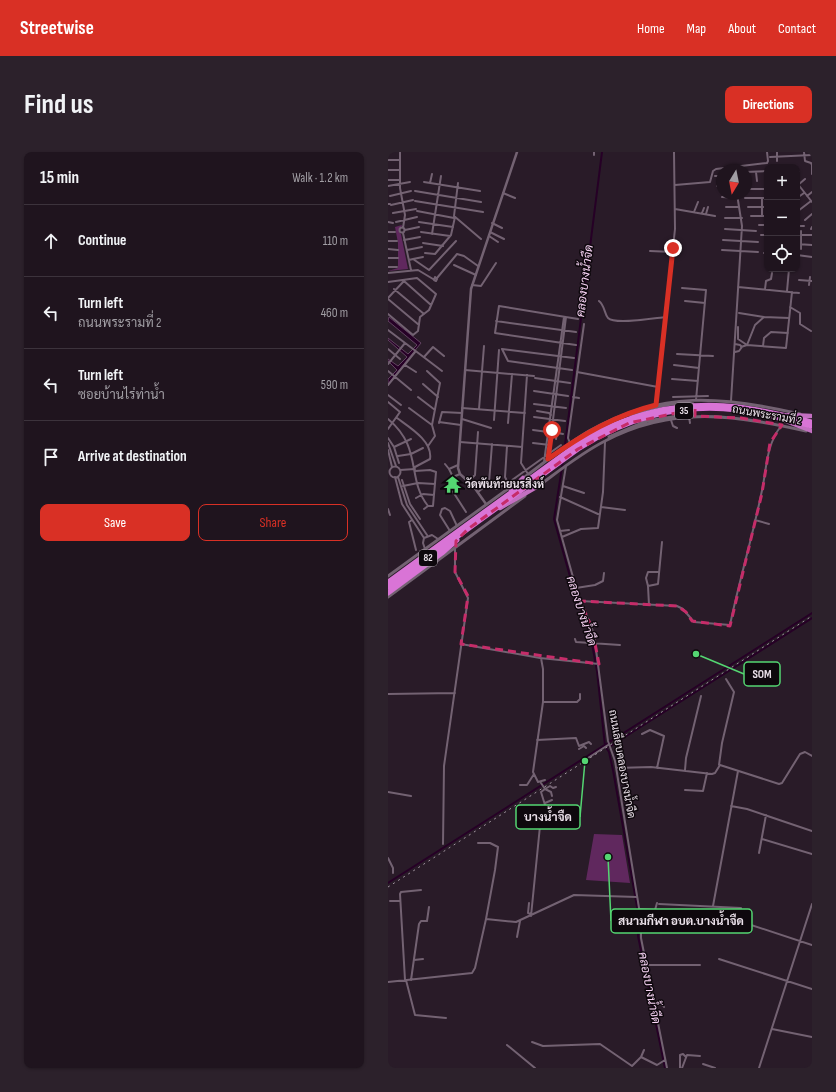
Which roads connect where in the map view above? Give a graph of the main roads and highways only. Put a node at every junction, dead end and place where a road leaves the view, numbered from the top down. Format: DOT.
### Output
graph roads {
  1 [pos="812,419"];
  2 [pos="783,420"];
  3 [pos="812,426"];
  4 [pos="812,432"];
  5 [pos="581,436"];
  6 [pos="589,450"];
  7 [pos="563,466"];
  8 [pos="523,478"];
  9 [pos="538,486"];
  10 [pos="496,505"];
  11 [pos="500,508"];
  12 [pos="467,527"];
  13 [pos="388,577"];
  14 [pos="388,582"];
  15 [pos="388,588"];
  16 [pos="388,593"];
  17 [pos="388,597"];
  1 -- 2 [label="highway"];
  1 -- 5 [label="main road, ถนนพระรามที่ 2 / 35"];
  1 -- 12 [label="highway, 82"];
  2 -- 3 [label="highway, ถนนพระรามที่ 2 / 35"];
  2 -- 4 [label="highway"];
  2 -- 6 [label="main road, ถนนพระรามที่ 2 / 35"];
  2 -- 7 [label="highway, ถนนพระรามที่ 2 / 35"];
  2 -- 10 [label="highway, ถนนพระรามที่ 2 / 35"];
  3 -- 12 [label="highway, 82"];
  5 -- 6 [label="main road"];
  5 -- 8 [label="main road, ถนนพระรามที่ 2 / 35"];
  6 -- 7 [label="main road, ถนนพระรามที่ 2 / 35"];
  7 -- 9 [label="main road, ถนนพระรามที่ 2 / 35"];
  7 -- 11 [label="highway, ถนนพระรามที่ 2 / 35"];
  8 -- 10 [label="highway"];
  8 -- 13 [label="main road, ถนนพระรามที่ 2 / 35"];
  9 -- 11 [label="highway"];
  9 -- 17 [label="main road, ถนนพระรามที่ 2 / 35"];
  10 -- 14 [label="highway, ถนนพระรามที่ 2 / 35"];
  11 -- 15 [label="highway, ถนนพระรามที่ 2 / 35"];
  12 -- 13 [label="highway"];
  12 -- 14 [label="highway, 82"];
  12 -- 15 [label="highway, 82"];
  12 -- 16 [label="highway"];
}
